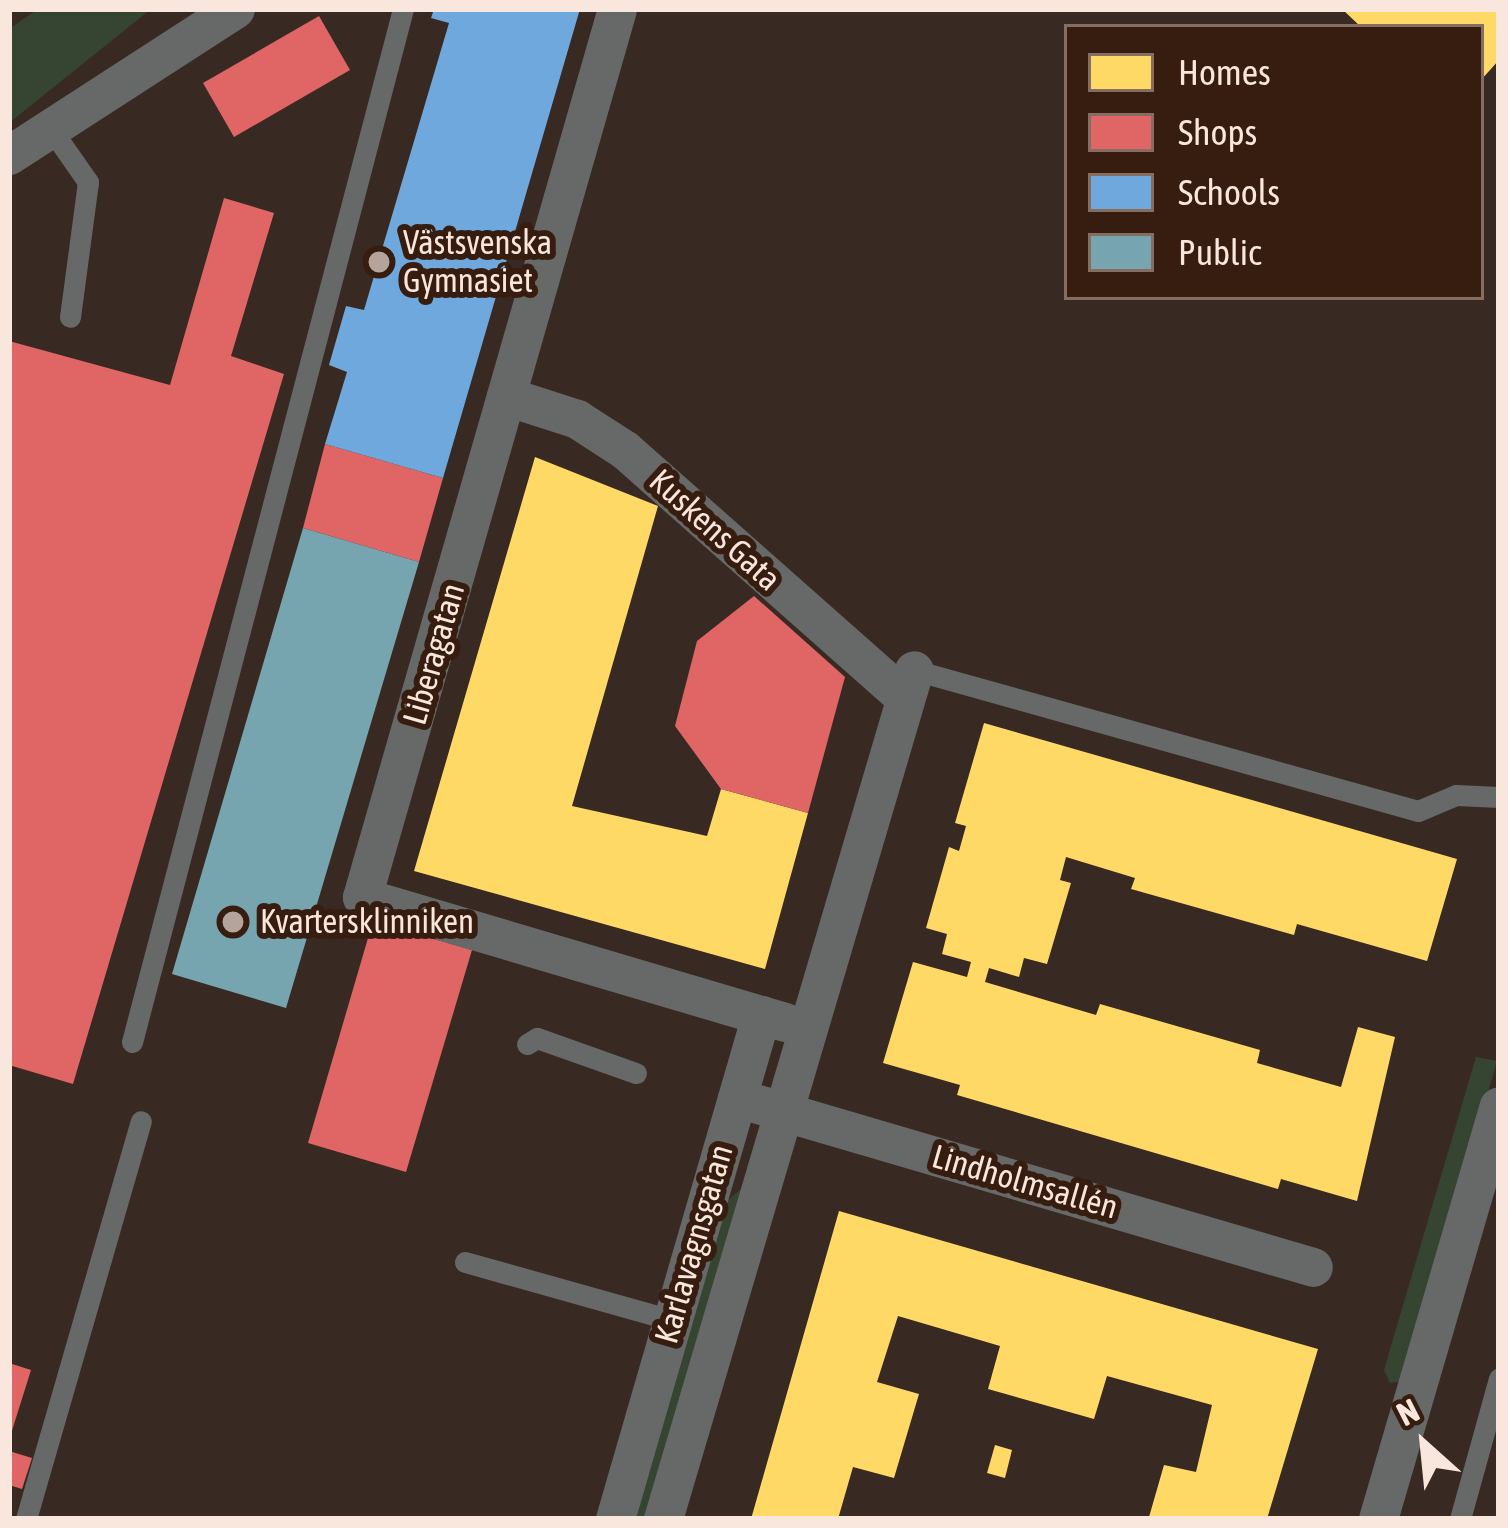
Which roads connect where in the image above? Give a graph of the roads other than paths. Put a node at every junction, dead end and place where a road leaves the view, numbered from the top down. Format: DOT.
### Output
graph roads {
  1 [pos="236,9"];
  2 [pos="403,9"];
  3 [pos="617,9"];
  4 [pos="51,129"];
  5 [pos="9,155"];
  6 [pos="70,317"];
  7 [pos="506,395"];
  8 [pos="910,684"];
  9 [pos="1499,797"];
  10 [pos="761,1016"];
  11 [pos="808,1028"];
  12 [pos="132,1042"];
  13 [pos="527,1044"];
  14 [pos="636,1073"];
  15 [pos="737,1098"];
  16 [pos="1499,1106"];
  17 [pos="784,1111"];
  18 [pos="141,1121"];
  19 [pos="465,1262"];
  20 [pos="1312,1267"];
  21 [pos="672,1320"];
  22 [pos="1499,1378"];
  23 [pos="26,1519"];
  24 [pos="615,1519"];
  25 [pos="662,1519"];
  26 [pos="1378,1519"];
  27 [pos="1460,1519"];
  1 -- 4 [label="street"];
  2 -- 12 [label="lane"];
  3 -- 7 [label="street, Liberagatan"];
  4 -- 5 [label="street"];
  4 -- 6 [label="lane"];
  7 -- 8 [label="street, Kuskens Gata"];
  7 -- 10 [label="street, Liberagatan"];
  8 -- 9 [label="lane"];
  8 -- 11 [label="street, Karlavagnsgatan"];
  10 -- 11 [label="street"];
  10 -- 15 [label="street, Karlavagnsgatan"];
  11 -- 17 [label="street, Karlavagnsgatan"];
  13 -- 14 [label="lane"];
  15 -- 17 [label="street, Lindholmsallén"];
  15 -- 21 [label="street, Karlavagnsgatan"];
  16 -- 26 [label="street"];
  17 -- 20 [label="street, Lindholmsallén"];
  17 -- 25 [label="street, Karlavagnsgatan"];
  18 -- 23 [label="lane"];
  19 -- 21 [label="lane"];
  21 -- 24 [label="street, Karlavagnsgatan"];
  22 -- 27 [label="lane"];
}
